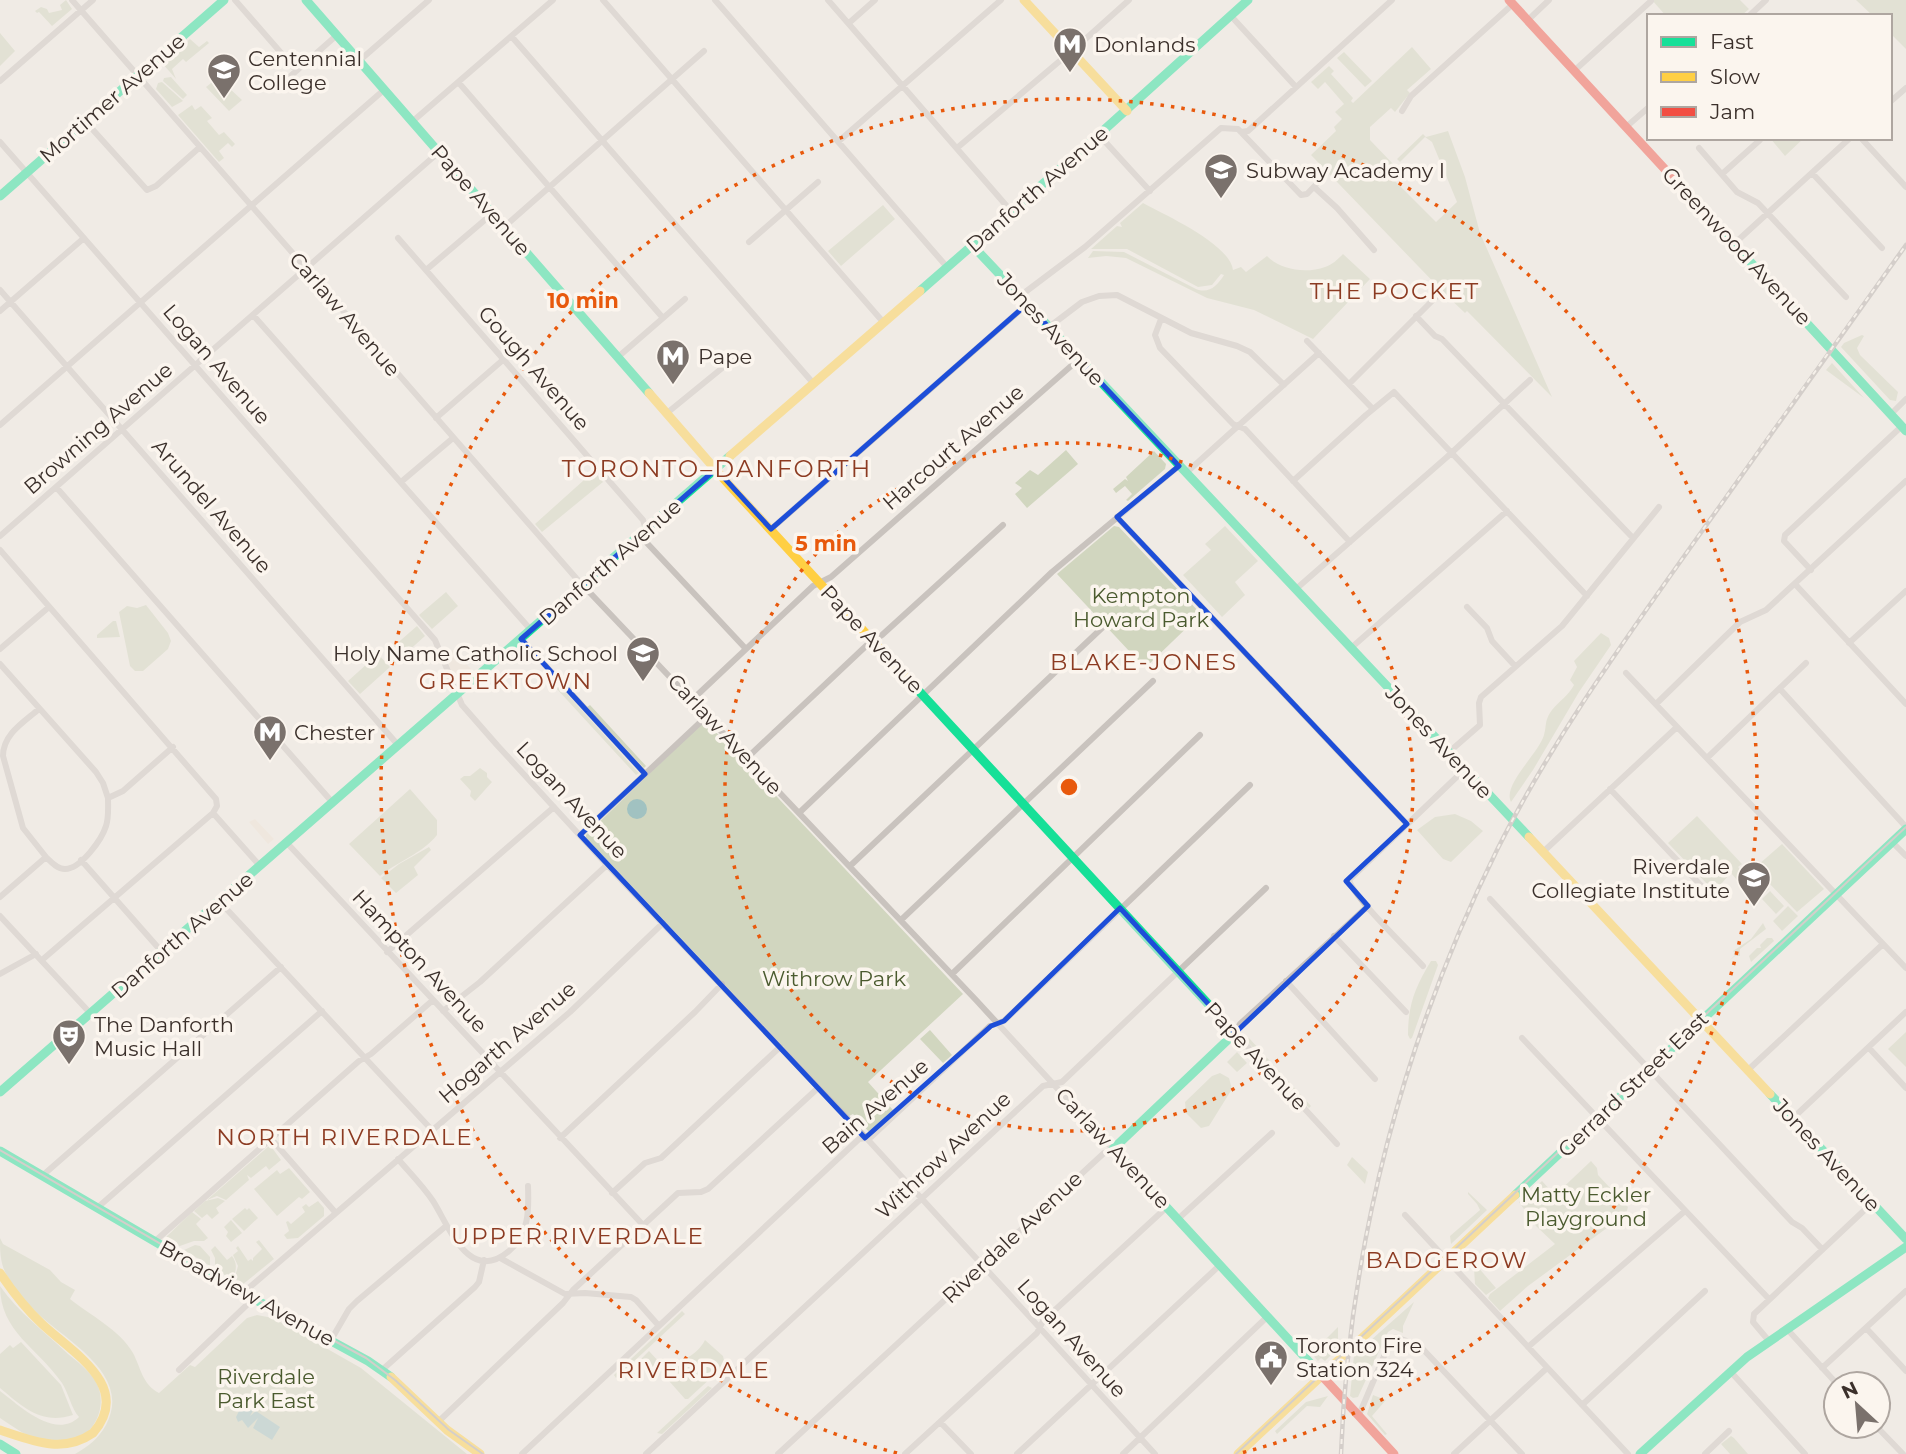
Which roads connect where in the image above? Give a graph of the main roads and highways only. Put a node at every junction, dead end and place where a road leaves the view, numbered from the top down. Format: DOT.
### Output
graph roads {
  1 [pos="224,0"];
  2 [pos="1024,0"];
  3 [pos="1248,0"];
  4 [pos="1511,2"];
  5 [pos="312,3"];
  6 [pos="1126,111"];
  7 [pos="0,196"];
  8 [pos="972,245"];
  9 [pos="1904,428"];
  10 [pos="716,469"];
  11 [pos="1906,828"];
  12 [pos="1701,1020"];
  13 [pos="1235,1033"];
  14 [pos="0,1093"];
  15 [pos="1113,1149"];
  16 [pos="0,1151"];
  17 [pos="1906,1238"];
  18 [pos="1906,1247"];
  19 [pos="0,1273"];
  20 [pos="1322,1375"];
  21 [pos="0,1431"];
  22 [pos="0,1444"];
  23 [pos="27,1449"];
  24 [pos="16,1454"];
  25 [pos="480,1454"];
  26 [pos="1238,1454"];
  27 [pos="1394,1454"];
  28 [pos="1640,1454"];
  1 -- 7 [label="main road, Mortimer Avenue"];
  2 -- 6 [label="main road"];
  3 -- 6 [label="main road, Danforth Avenue"];
  4 -- 9 [label="main road, Greenwood Avenue"];
  5 -- 10 [label="main road, Pape Avenue"];
  6 -- 8 [label="main road, Danforth Avenue"];
  8 -- 10 [label="main road, Danforth Avenue"];
  8 -- 12 [label="main road, Jones Avenue"];
  10 -- 13 [label="main road, Pape Avenue"];
  10 -- 14 [label="main road, Danforth Avenue"];
  11 -- 12 [label="main road, Gerrard Street East"];
  12 -- 17 [label="main road, Jones Avenue"];
  12 -- 20 [label="main road, Gerrard Street East"];
  13 -- 15 [label="main road, Riverdale Avenue"];
  15 -- 20 [label="main road, Carlaw Avenue"];
  16 -- 25 [label="main road, Broadview Avenue"];
  18 -- 28 [label="main road"];
  19 -- 21 [label="main road"];
  20 -- 26 [label="main road, Gerrard Street East"];
  20 -- 27 [label="main road, Carlaw Avenue"];
  21 -- 23 [label="main road"];
  22 -- 24 [label="main road"];
}
